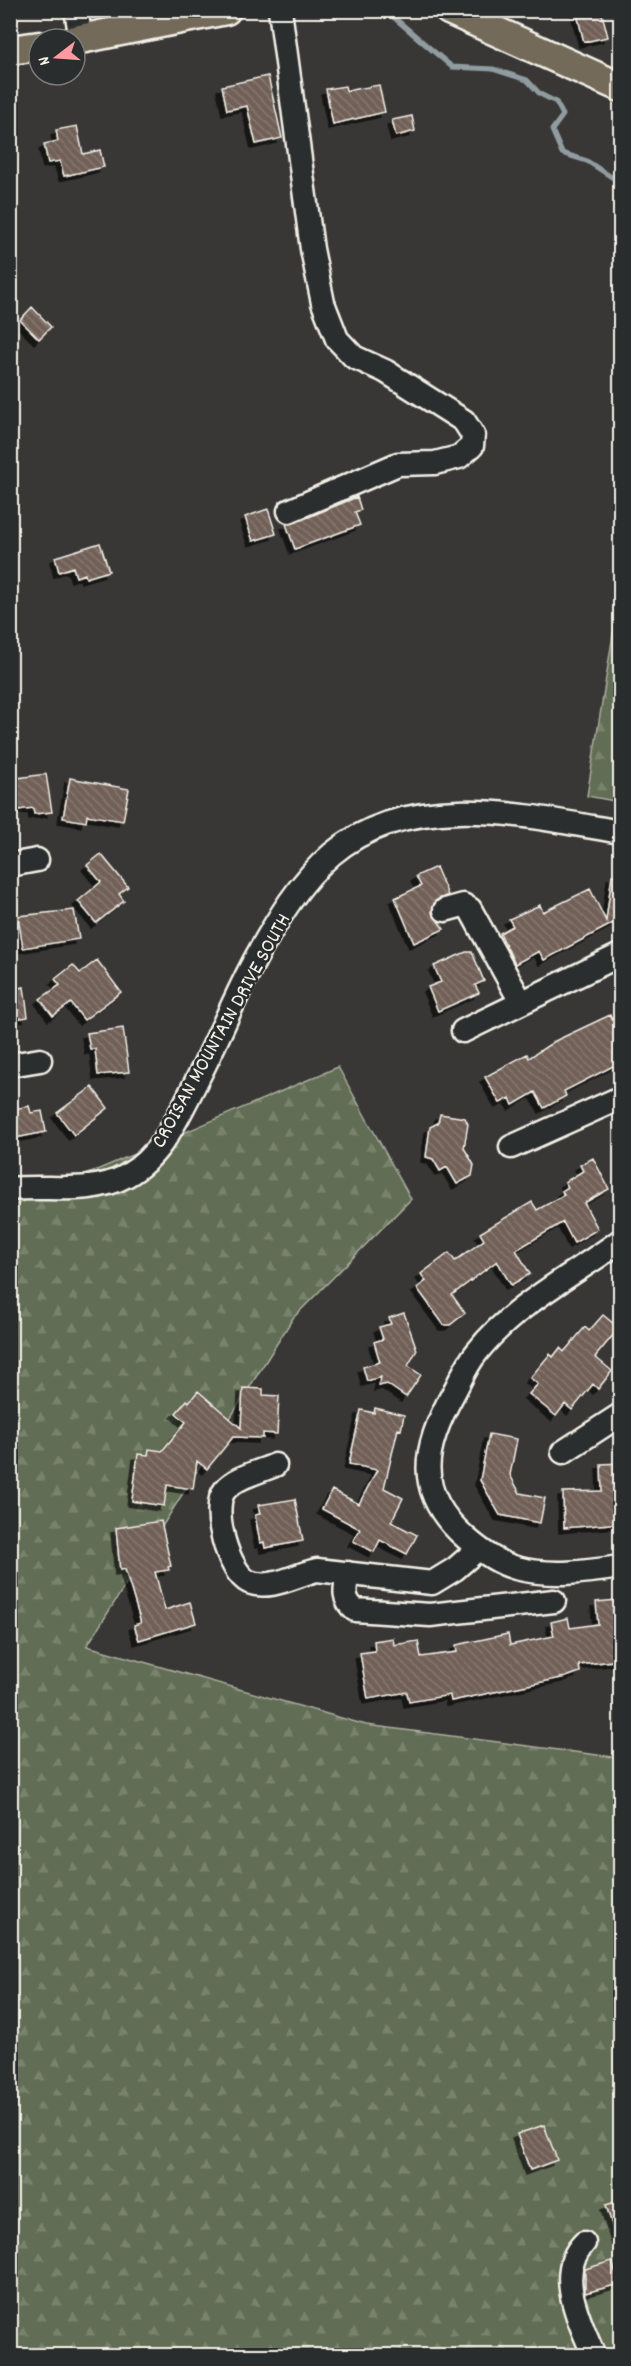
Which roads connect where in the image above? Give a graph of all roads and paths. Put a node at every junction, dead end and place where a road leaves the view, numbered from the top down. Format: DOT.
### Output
graph roads {
  1 [pos="76,10"];
  2 [pos="226,10"];
  3 [pos="280,10"];
  4 [pos="449,10"];
  5 [pos="77,27"];
  6 [pos="87,38"];
  7 [pos="27,48"];
  8 [pos="10,50"];
  9 [pos="621,87"];
  10 [pos="289,511"];
  11 [pos="621,832"];
  12 [pos="37,860"];
  13 [pos="10,865"];
  14 [pos="445,910"];
  15 [pos="621,955"];
  16 [pos="521,1002"];
  17 [pos="463,1030"];
  18 [pos="40,1060"];
  19 [pos="10,1065"];
  20 [pos="621,1098"];
  21 [pos="511,1147"];
  22 [pos="10,1189"];
  23 [pos="621,1241"];
  24 [pos="621,1415"];
  25 [pos="563,1452"];
  26 [pos="275,1465"];
  27 [pos="478,1549"];
  28 [pos="621,1567"];
  29 [pos="348,1573"];
  30 [pos="554,1601"];
  31 [pos="584,2243"];
  32 [pos="594,2355"];
  1 -- 5 [label="street"];
  2 -- 6 [label="main road"];
  3 -- 10 [label="street"];
  4 -- 9 [label="main road"];
  7 -- 8 [label="main road"];
  11 -- 22 [label="street, CROISAN MOUNTAIN DRIVE SOUTH"];
  12 -- 13 [label="street"];
  14 -- 16 [label="street"];
  15 -- 16 [label="street"];
  16 -- 17 [label="street"];
  18 -- 19 [label="street"];
  20 -- 21 [label="street"];
  23 -- 27 [label="street"];
  24 -- 25 [label="street"];
  26 -- 29 [label="street"];
  27 -- 28 [label="street"];
  27 -- 29 [label="street"];
  29 -- 30 [label="street"];
  31 -- 32 [label="street"];
}
